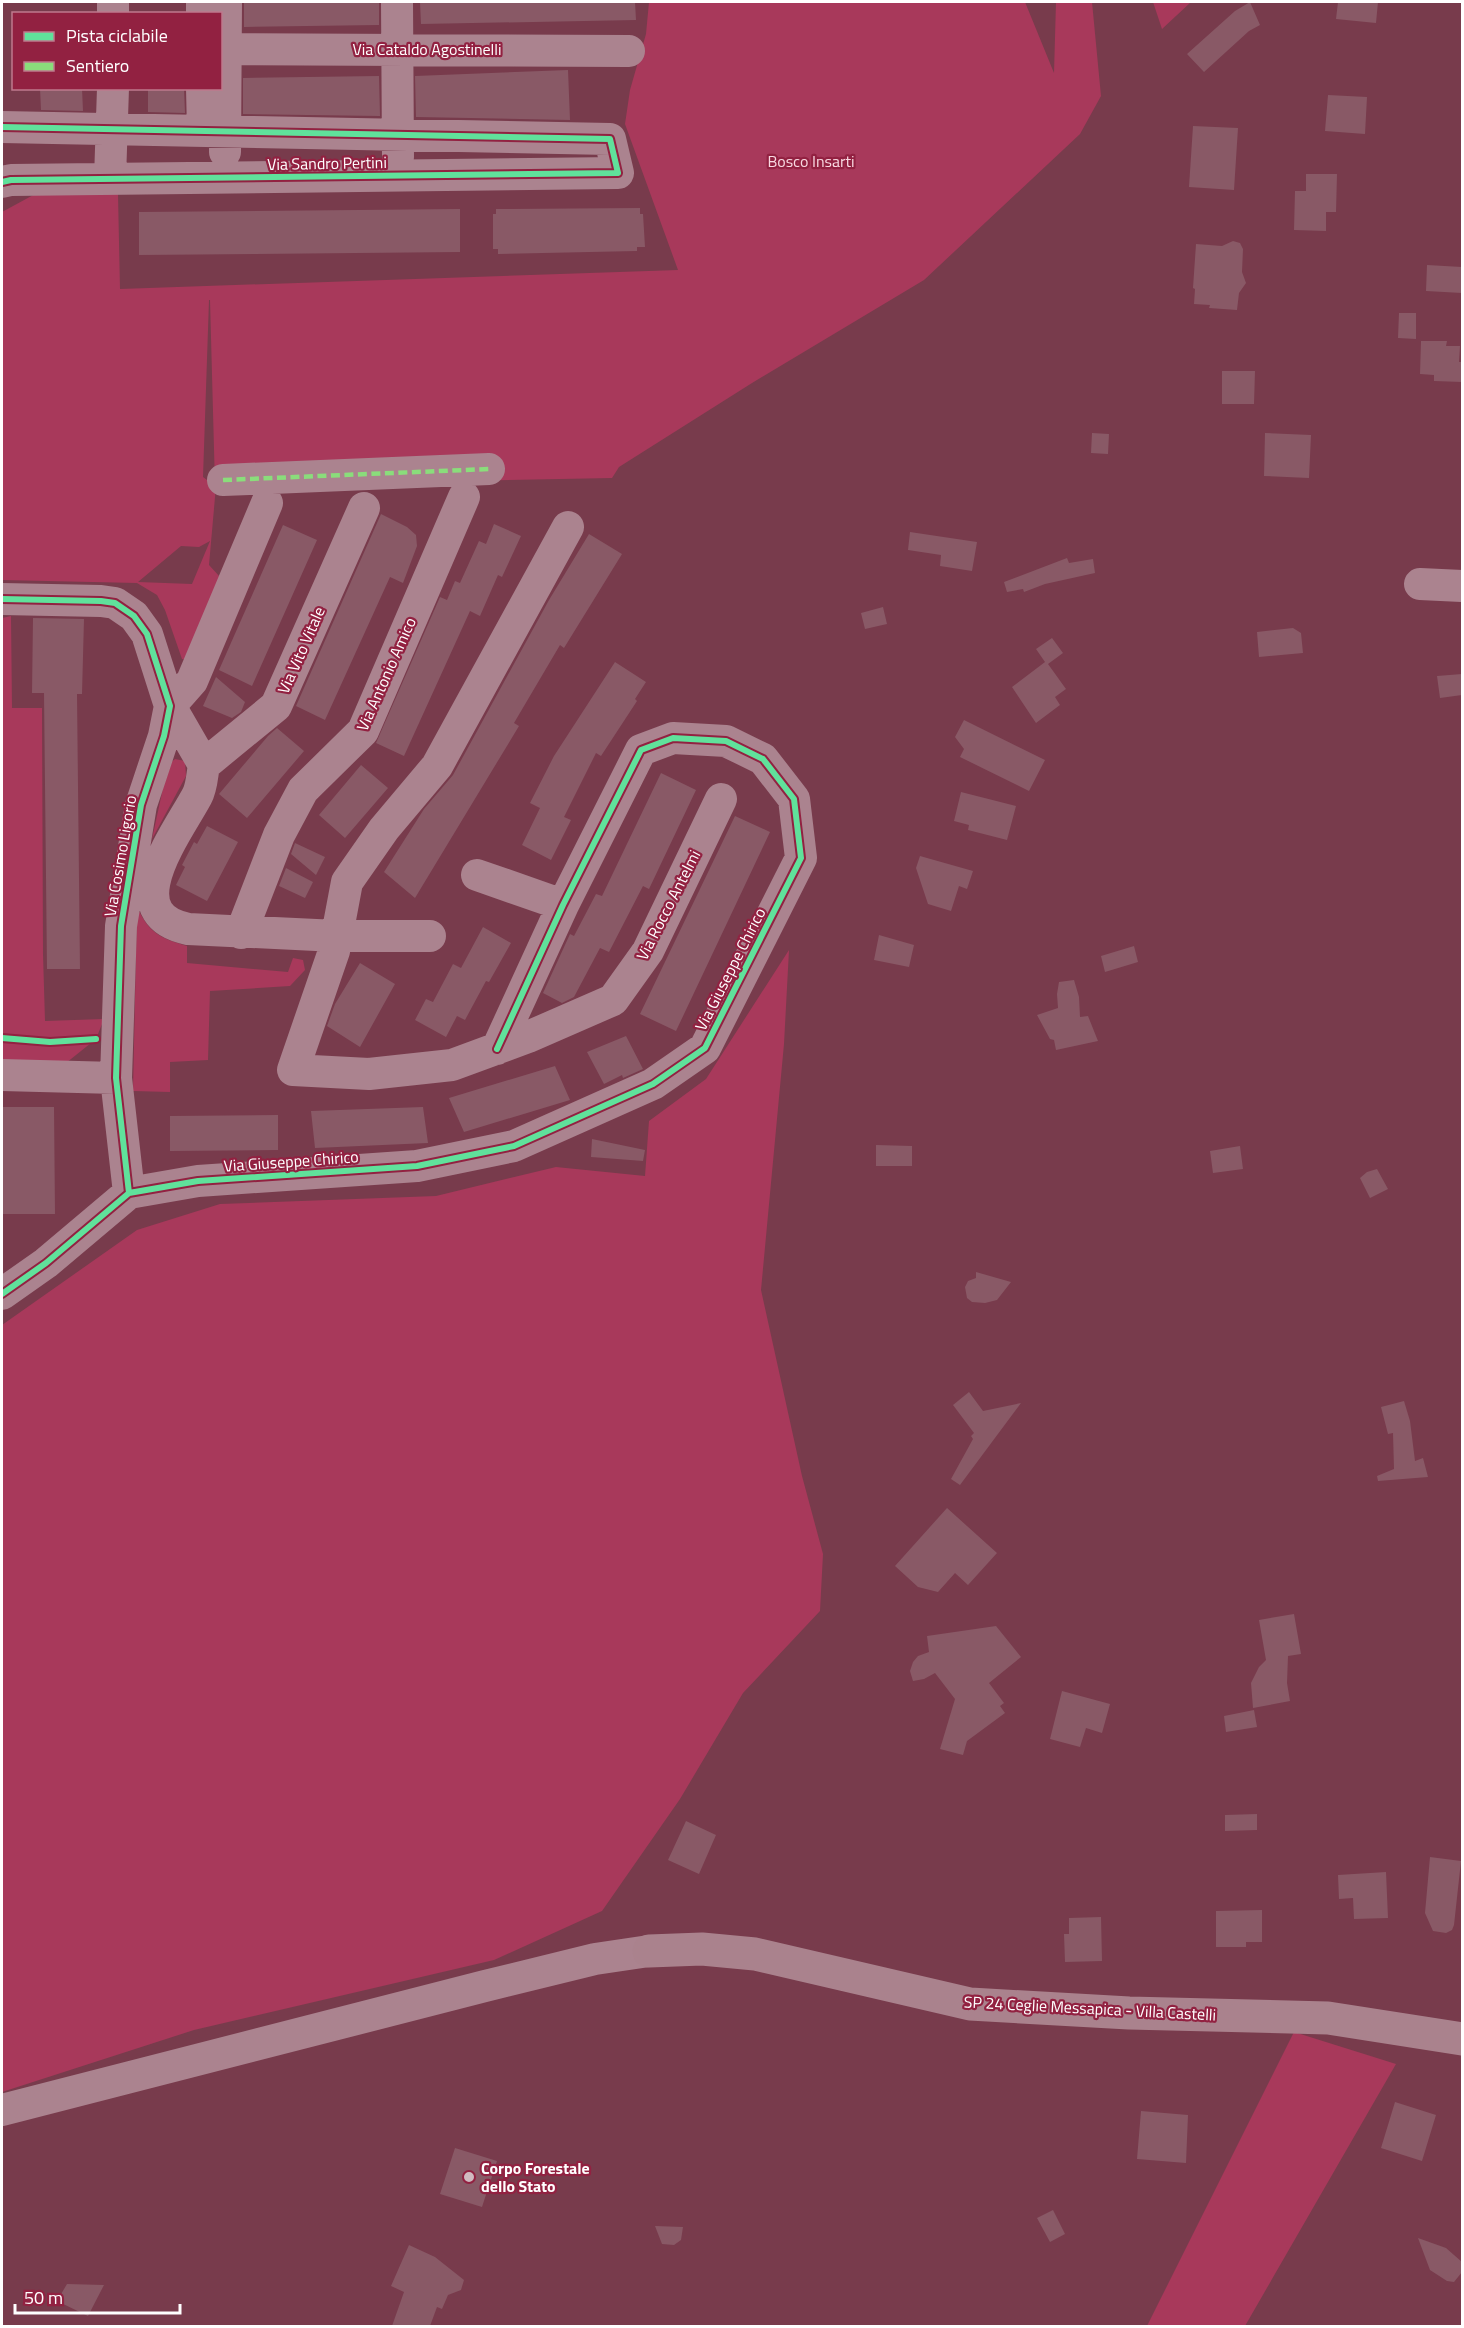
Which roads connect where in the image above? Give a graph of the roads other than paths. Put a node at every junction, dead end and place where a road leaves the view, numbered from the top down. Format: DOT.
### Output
graph roads {
  1 [pos="226,2"];
  2 [pos="397,2"];
  3 [pos="222,16"];
  4 [pos="222,31"];
  5 [pos="397,41"];
  6 [pos="629,51"];
  7 [pos="113,90"];
  8 [pos="203,90"];
  9 [pos="216,90"];
  10 [pos="2,127"];
  11 [pos="113,129"];
  12 [pos="214,131"];
  13 [pos="397,135"];
  14 [pos="398,176"];
  15 [pos="225,177"];
  16 [pos="110,179"];
  17 [pos="5,183"];
  18 [pos="489,469"];
  19 [pos="223,480"];
  20 [pos="464,497"];
  21 [pos="267,503"];
  22 [pos="364,508"];
  23 [pos="568,527"];
  24 [pos="1420,584"];
  25 [pos="1462,586"];
  26 [pos="2,599"];
  27 [pos="170,706"];
  28 [pos="204,765"];
  29 [pos="721,799"];
  30 [pos="477,875"];
  31 [pos="563,905"];
  32 [pos="241,933"];
  33 [pos="337,936"];
  34 [pos="430,936"];
  35 [pos="497,1049"];
  36 [pos="2,1076"];
  37 [pos="116,1078"];
  38 [pos="129,1193"];
  39 [pos="2,1294"];
  40 [pos="649,1951"];
  41 [pos="1462,2039"];
  42 [pos="2,2110"];
  1 -- 3 [label="street"];
  2 -- 5 [label="street"];
  4 -- 5 [label="street, Via Cataldo Agostinelli"];
  5 -- 6 [label="street, Via Cataldo Agostinelli"];
  5 -- 13 [label="street"];
  7 -- 11 [label="street"];
  8 -- 12 [label="street"];
  9 -- 12 [label="street"];
  10 -- 11 [label="street"];
  11 -- 12 [label="street"];
  11 -- 16 [label="street"];
  12 -- 13 [label="street"];
  12 -- 15 [label="street"];
  13 -- 14 [label="street"];
  13 -- 14 [label="street, Via Sandro Pertini"];
  14 -- 15 [label="street, Via Sandro Pertini"];
  15 -- 16 [label="street, Via Sandro Pertini"];
  16 -- 17 [label="street, Via Sandro Pertini"];
  18 -- 19 [label="street"];
  20 -- 32 [label="street, Via Antonio Amico"];
  21 -- 27 [label="street"];
  22 -- 28 [label="street, Via Vito Vitale"];
  23 -- 33 [label="street"];
  24 -- 25 [label="street"];
  26 -- 27 [label="street, Via Cosimo Ligorio"];
  27 -- 28 [label="street"];
  27 -- 37 [label="street, Via Cosimo Ligorio"];
  28 -- 32 [label="street"];
  29 -- 35 [label="street, Via Rocco Antelmi"];
  30 -- 31 [label="street"];
  31 -- 35 [label="street, Via Giuseppe Chirico"];
  31 -- 38 [label="street, Via Giuseppe Chirico"];
  32 -- 33 [label="street"];
  33 -- 34 [label="street"];
  33 -- 35 [label="street, Via Rocco Antelmi"];
  36 -- 37 [label="street"];
  37 -- 38 [label="street, Via Cosimo Ligorio"];
  38 -- 39 [label="street"];
  40 -- 41 [label="main road, SP 24 Ceglie Messapica - Villa Castelli"];
  40 -- 42 [label="street"];
}
